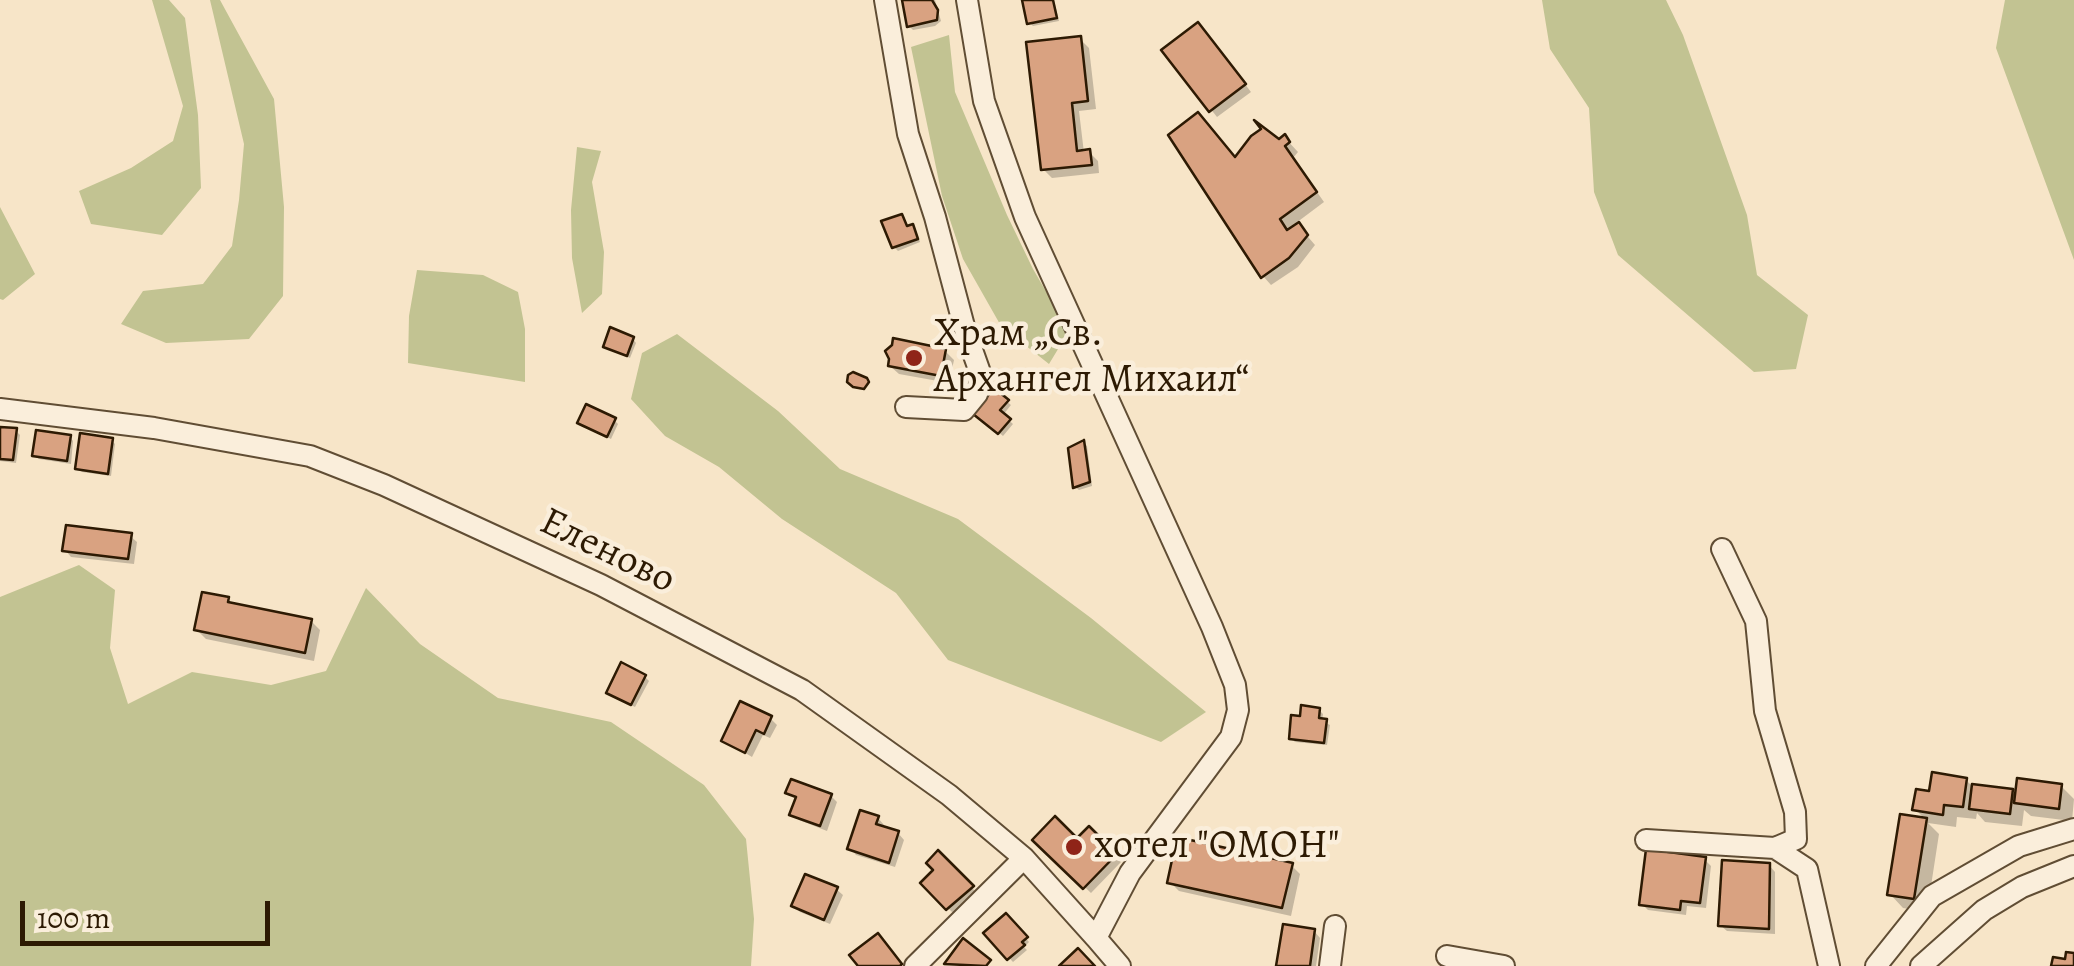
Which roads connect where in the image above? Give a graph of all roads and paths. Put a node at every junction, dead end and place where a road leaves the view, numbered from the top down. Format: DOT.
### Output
graph roads {
  1 [pos="885,0"];
  2 [pos="966,0"];
  3 [pos="906,407"];
  4 [pos="0,410"];
  5 [pos="1722,549"];
  6 [pos="2074,828"];
  7 [pos="1646,840"];
  8 [pos="1776,848"];
  9 [pos="1024,858"];
  10 [pos="2074,866"];
  11 [pos="1335,926"];
  12 [pos="1096,938"];
  13 [pos="1446,956"];
  14 [pos="915,966"];
  15 [pos="1120,966"];
  16 [pos="1330,966"];
  17 [pos="1504,966"];
  18 [pos="1829,966"];
  19 [pos="1876,966"];
  20 [pos="1921,966"];
  1 -- 3 [label="street"];
  2 -- 12 [label="street"];
  4 -- 9 [label="street, Еленово"];
  5 -- 8 [label="street"];
  6 -- 19 [label="street"];
  7 -- 8 [label="street"];
  8 -- 18 [label="street"];
  9 -- 12 [label="street, Еленово"];
  9 -- 14 [label="street"];
  10 -- 20 [label="street"];
  11 -- 16 [label="street"];
  12 -- 15 [label="street, Еленово"];
  13 -- 17 [label="street"];
}
